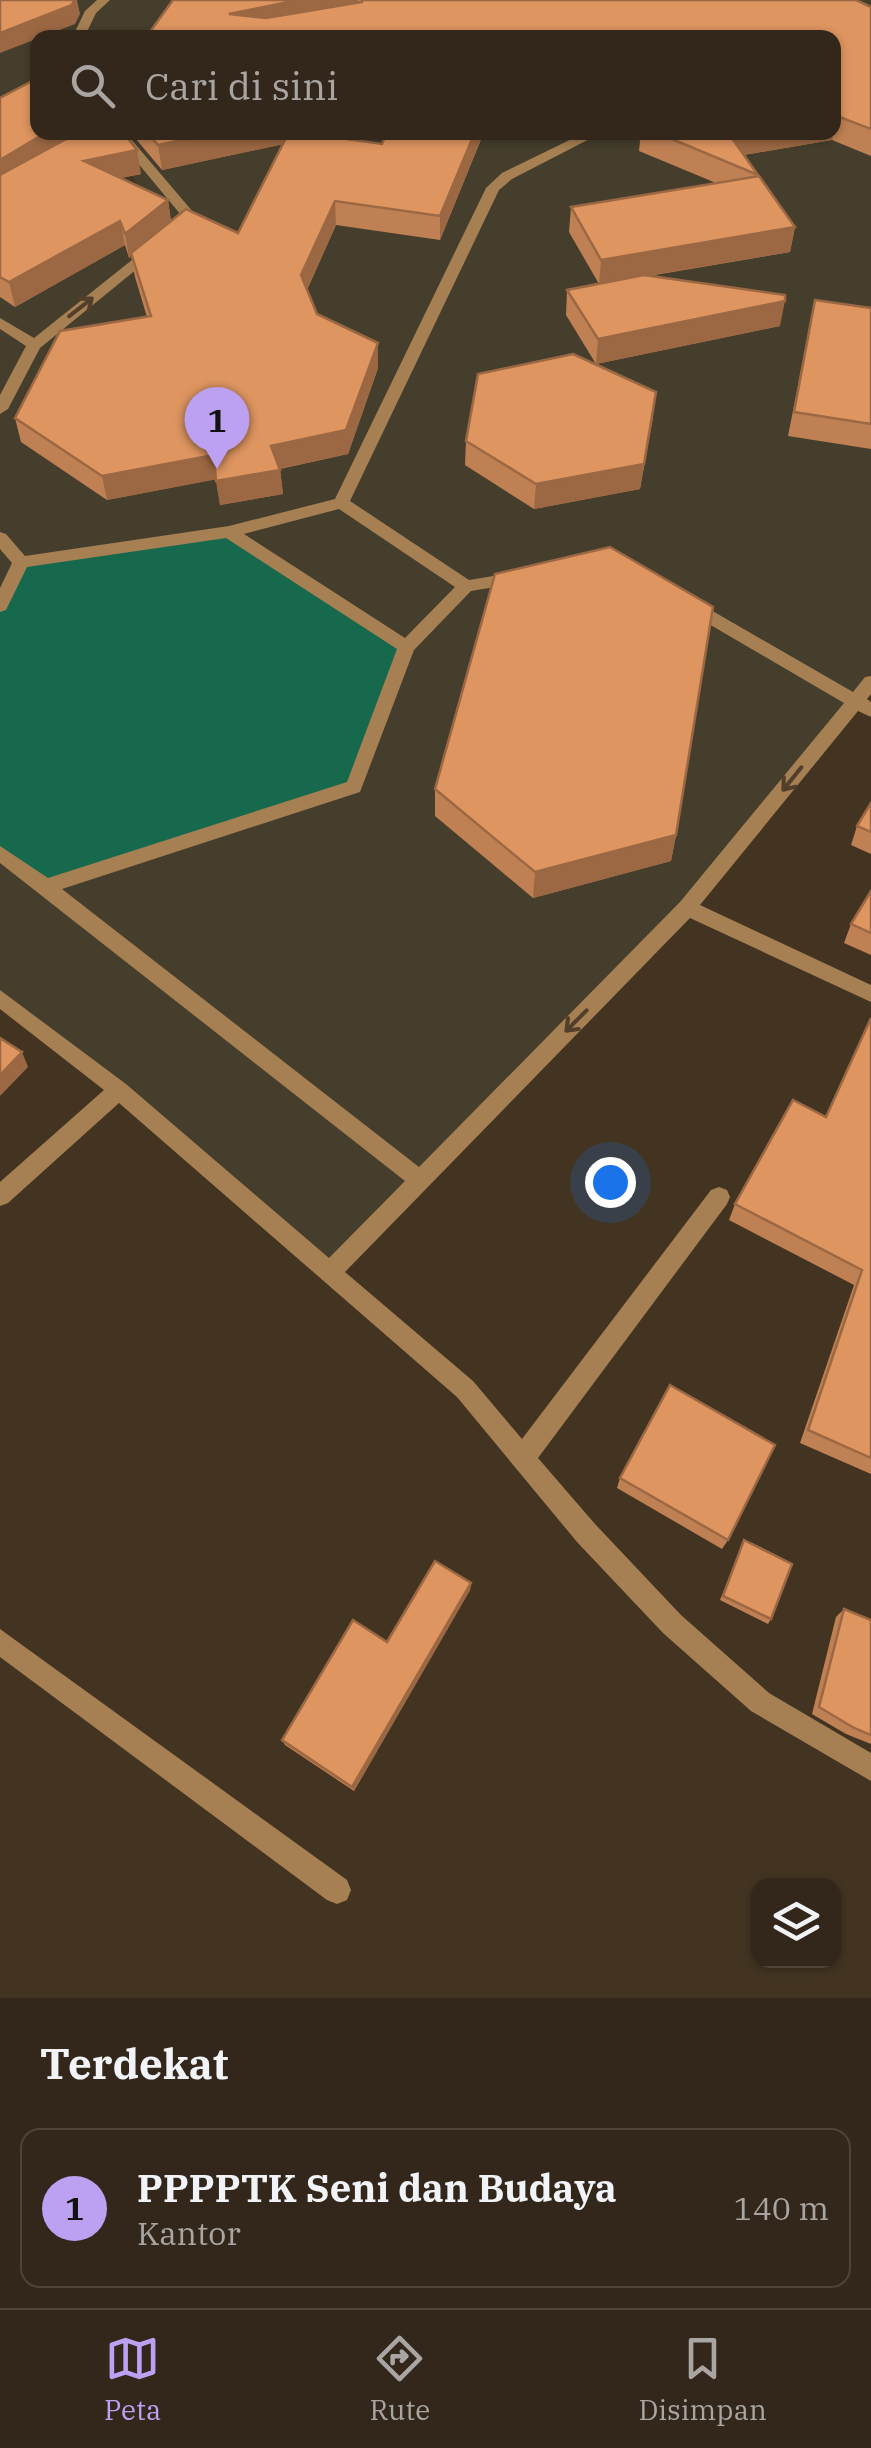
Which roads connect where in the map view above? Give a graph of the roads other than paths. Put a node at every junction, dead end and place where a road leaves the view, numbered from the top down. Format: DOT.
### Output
graph roads {
  1 [pos="104,0"];
  2 [pos="82,30"];
  3 [pos="99,140"];
  4 [pos="122,140"];
  5 [pos="581,140"];
  6 [pos="95,142"];
  7 [pos="0,322"];
  8 [pos="34,345"];
  9 [pos="0,408"];
  10 [pos="341,502"];
  11 [pos="229,532"];
  12 [pos="0,538"];
  13 [pos="21,562"];
  14 [pos="544,574"];
  15 [pos="466,586"];
  16 [pos="666,591"];
  17 [pos="0,606"];
  18 [pos="406,648"];
  19 [pos="871,682"];
  20 [pos="862,707"];
  21 [pos="0,853"];
  22 [pos="44,887"];
  23 [pos="687,908"];
  24 [pos="871,994"];
  25 [pos="0,998"];
  26 [pos="119,1090"];
  27 [pos="419,1180"];
  28 [pos="0,1196"];
  29 [pos="719,1197"];
  30 [pos="330,1272"];
  31 [pos="523,1458"];
  32 [pos="0,1642"];
  33 [pos="871,1768"];
  34 [pos="337,1890"];
  1 -- 2 [label="street"];
  3 -- 6 [label="street"];
  8 -- 4 [label="street, one-way"];
  5 -- 10 [label="street"];
  7 -- 8 [label="street"];
  8 -- 9 [label="street"];
  10 -- 11 [label="street"];
  10 -- 15 [label="street"];
  11 -- 13 [label="street"];
  11 -- 18 [label="street"];
  12 -- 13 [label="street"];
  13 -- 17 [label="street"];
  14 -- 15 [label="street"];
  15 -- 18 [label="street"];
  16 -- 20 [label="street"];
  18 -- 22 [label="street"];
  19 -- 20 [label="street"];
  20 -- 23 [label="street, one-way"];
  21 -- 22 [label="street"];
  22 -- 27 [label="street"];
  23 -- 24 [label="street"];
  23 -- 27 [label="street, one-way"];
  25 -- 26 [label="street"];
  26 -- 28 [label="street"];
  26 -- 30 [label="street"];
  27 -- 30 [label="street"];
  29 -- 31 [label="street"];
  30 -- 31 [label="street"];
  31 -- 33 [label="street"];
  32 -- 34 [label="street"];
}
